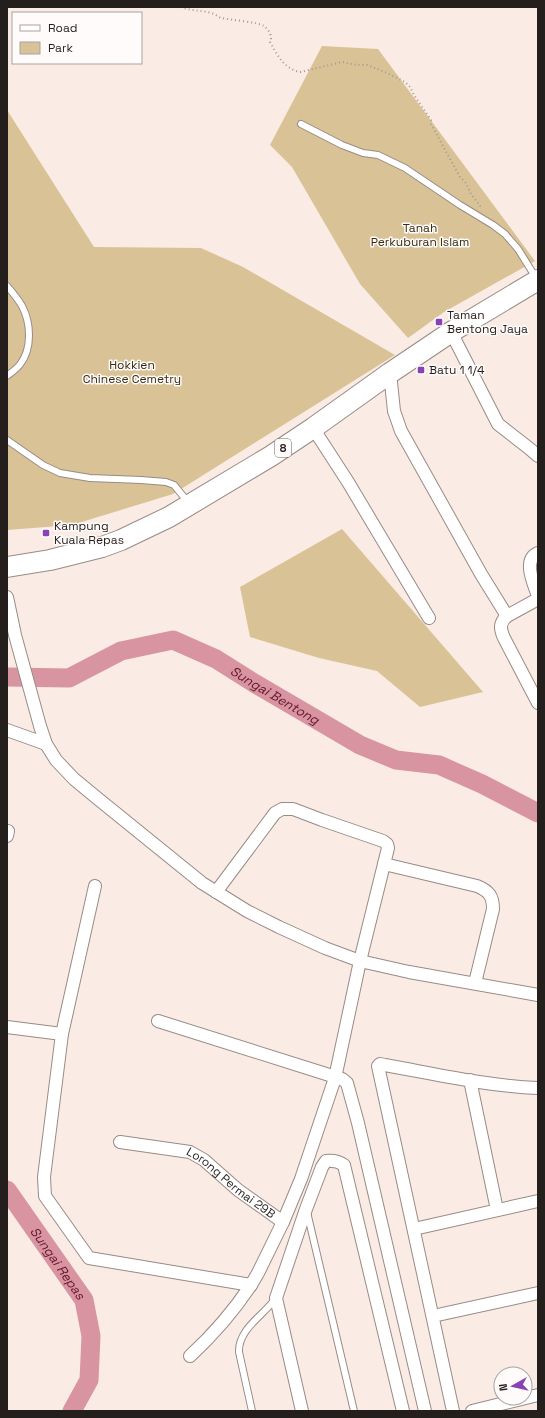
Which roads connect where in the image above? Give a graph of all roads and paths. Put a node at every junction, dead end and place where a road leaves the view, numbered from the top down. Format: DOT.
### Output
graph roads {
  1 [pos="181,7"];
  2 [pos="301,124"];
  3 [pos="493,225"];
  4 [pos="538,280"];
  5 [pos="7,286"];
  6 [pos="451,332"];
  7 [pos="390,373"];
  8 [pos="7,376"];
  9 [pos="313,428"];
  10 [pos="7,440"];
  11 [pos="538,456"];
  12 [pos="190,505"];
  13 [pos="538,553"];
  14 [pos="7,567"];
  15 [pos="538,596"];
  16 [pos="7,597"];
  17 [pos="538,599"];
  18 [pos="507,616"];
  19 [pos="429,618"];
  20 [pos="538,703"];
  21 [pos="7,730"];
  22 [pos="46,744"];
  23 [pos="384,864"];
  24 [pos="95,886"];
  25 [pos="216,892"];
  26 [pos="360,960"];
  27 [pos="475,983"];
  28 [pos="538,995"];
  29 [pos="158,1021"];
  30 [pos="7,1027"];
  31 [pos="62,1034"];
  32 [pos="335,1078"];
  33 [pos="470,1080"];
  34 [pos="538,1088"];
  35 [pos="120,1142"];
  36 [pos="538,1201"];
  37 [pos="306,1209"];
  38 [pos="498,1210"];
  39 [pos="283,1222"];
  40 [pos="414,1229"];
  41 [pos="250,1285"];
  42 [pos="538,1293"];
  43 [pos="276,1298"];
  44 [pos="433,1316"];
  45 [pos="190,1356"];
  46 [pos="538,1396"];
  47 [pos="252,1411"];
  48 [pos="302,1411"];
  49 [pos="354,1411"];
  50 [pos="403,1411"];
  51 [pos="425,1411"];
  52 [pos="453,1411"];
  53 [pos="472,1411"];
  1 -- 3 [label="path"];
  2 -- 3 [label="lane"];
  3 -- 4 [label="lane"];
  4 -- 6 [label="main road, 8"];
  5 -- 8 [label="lane"];
  6 -- 7 [label="main road, 8"];
  6 -- 11 [label="street"];
  7 -- 9 [label="main road, 8"];
  7 -- 18 [label="street"];
  9 -- 12 [label="main road, 8"];
  9 -- 19 [label="street"];
  10 -- 12 [label="lane"];
  12 -- 14 [label="main road, 8"];
  13 -- 15 [label="street"];
  16 -- 22 [label="street"];
  17 -- 18 [label="street"];
  18 -- 20 [label="street"];
  21 -- 22 [label="street"];
  22 -- 25 [label="street"];
  23 -- 25 [label="street, Lorong Permai 29B"];
  23 -- 26 [label="street, Lorong Permai 29B"];
  23 -- 27 [label="street"];
  24 -- 31 [label="street"];
  25 -- 26 [label="street"];
  26 -- 27 [label="street"];
  26 -- 32 [label="street, Lorong Permai 29B"];
  27 -- 28 [label="street"];
  29 -- 32 [label="street"];
  30 -- 31 [label="street"];
  31 -- 41 [label="street"];
  32 -- 39 [label="street, Lorong Permai 29B"];
  32 -- 51 [label="street"];
  33 -- 34 [label="street"];
  33 -- 38 [label="street"];
  33 -- 40 [label="street"];
  35 -- 39 [label="street, Lorong Permai 29B"];
  36 -- 38 [label="street"];
  37 -- 43 [label="street"];
  37 -- 49 [label="lane"];
  37 -- 50 [label="street"];
  38 -- 40 [label="street"];
  39 -- 41 [label="street"];
  40 -- 44 [label="street"];
  41 -- 45 [label="street"];
  42 -- 44 [label="street"];
  43 -- 47 [label="lane"];
  43 -- 48 [label="street"];
  44 -- 52 [label="street"];
  46 -- 53 [label="street"];
}
